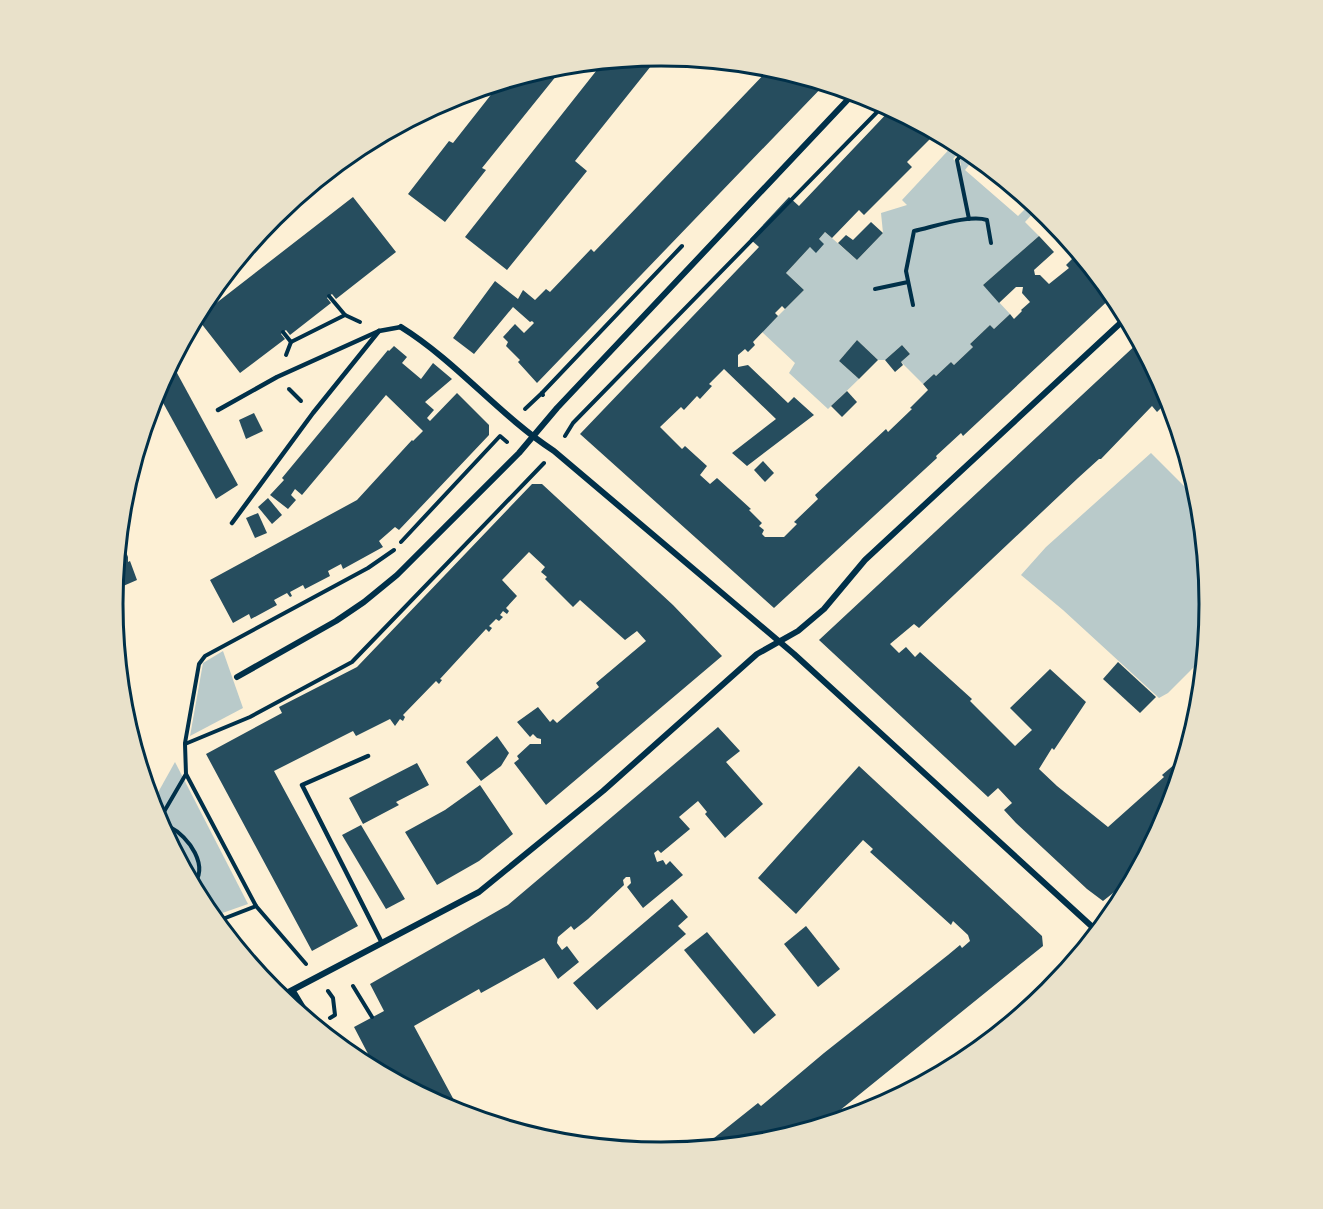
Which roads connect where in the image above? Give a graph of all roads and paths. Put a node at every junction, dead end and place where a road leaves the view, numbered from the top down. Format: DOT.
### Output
graph roads {
  1 [pos="848,100"];
  2 [pos="878,112"];
  3 [pos="960,157"];
  4 [pos="969,219"];
  5 [pos="991,243"];
  6 [pos="908,282"];
  7 [pos="875,289"];
  8 [pos="329,296"];
  9 [pos="913,305"];
  10 [pos="345,315"];
  11 [pos="1120,323"];
  12 [pos="401,327"];
  13 [pos="379,331"];
  14 [pos="283,332"];
  15 [pos="277,377"];
  16 [pos="218,410"];
  17 [pos="313,412"];
  18 [pos="533,437"];
  19 [pos="506,441"];
  20 [pos="554,451"];
  21 [pos="531,464"];
  22 [pos="538,470"];
  23 [pos="232,523"];
  24 [pos="779,641"];
  25 [pos="237,677"];
  26 [pos="185,744"];
  27 [pos="368,756"];
  28 [pos="186,774"];
  29 [pos="164,811"];
  30 [pos="172,827"];
  31 [pos="197,877"];
  32 [pos="256,906"];
  33 [pos="224,918"];
  34 [pos="1093,927"];
  35 [pos="382,944"];
  36 [pos="318,977"];
  37 [pos="353,987"];
  38 [pos="293,991"];
  39 [pos="289,993"];
  40 [pos="333,998"];
  41 [pos="301,1004"];
  42 [pos="336,1015"];
  43 [pos="372,1017"];
  1 -- 18 [label="street"];
  2 -- 20 [label="path"];
  3 -- 4 [label="path"];
  4 -- 5 [label="path"];
  4 -- 6 [label="path"];
  6 -- 7 [label="path"];
  6 -- 9 [label="path"];
  8 -- 10 [label="path"];
  10 -- 13 [label="path"];
  10 -- 14 [label="path"];
  11 -- 24 [label="street"];
  12 -- 13 [label="lane"];
  12 -- 18 [label="street"];
  13 -- 15 [label="lane"];
  13 -- 17 [label="lane"];
  15 -- 16 [label="lane"];
  15 -- 17 [label="path"];
  17 -- 23 [label="lane"];
  18 -- 20 [label="street"];
  18 -- 25 [label="street"];
  19 -- 26 [label="path"];
  20 -- 22 [label="path"];
  20 -- 24 [label="street"];
  21 -- 22 [label="path"];
  22 -- 26 [label="path"];
  24 -- 34 [label="street"];
  24 -- 35 [label="street"];
  26 -- 28 [label="path"];
  27 -- 35 [label="lane"];
  28 -- 29 [label="path"];
  28 -- 32 [label="path"];
  30 -- 31 [label="path"];
  32 -- 33 [label="path"];
  32 -- 36 [label="path"];
  35 -- 36 [label="street"];
  36 -- 38 [label="street"];
  37 -- 43 [label="path"];
  38 -- 39 [label="street"];
  38 -- 41 [label="street"];
  40 -- 42 [label="path"];
}
